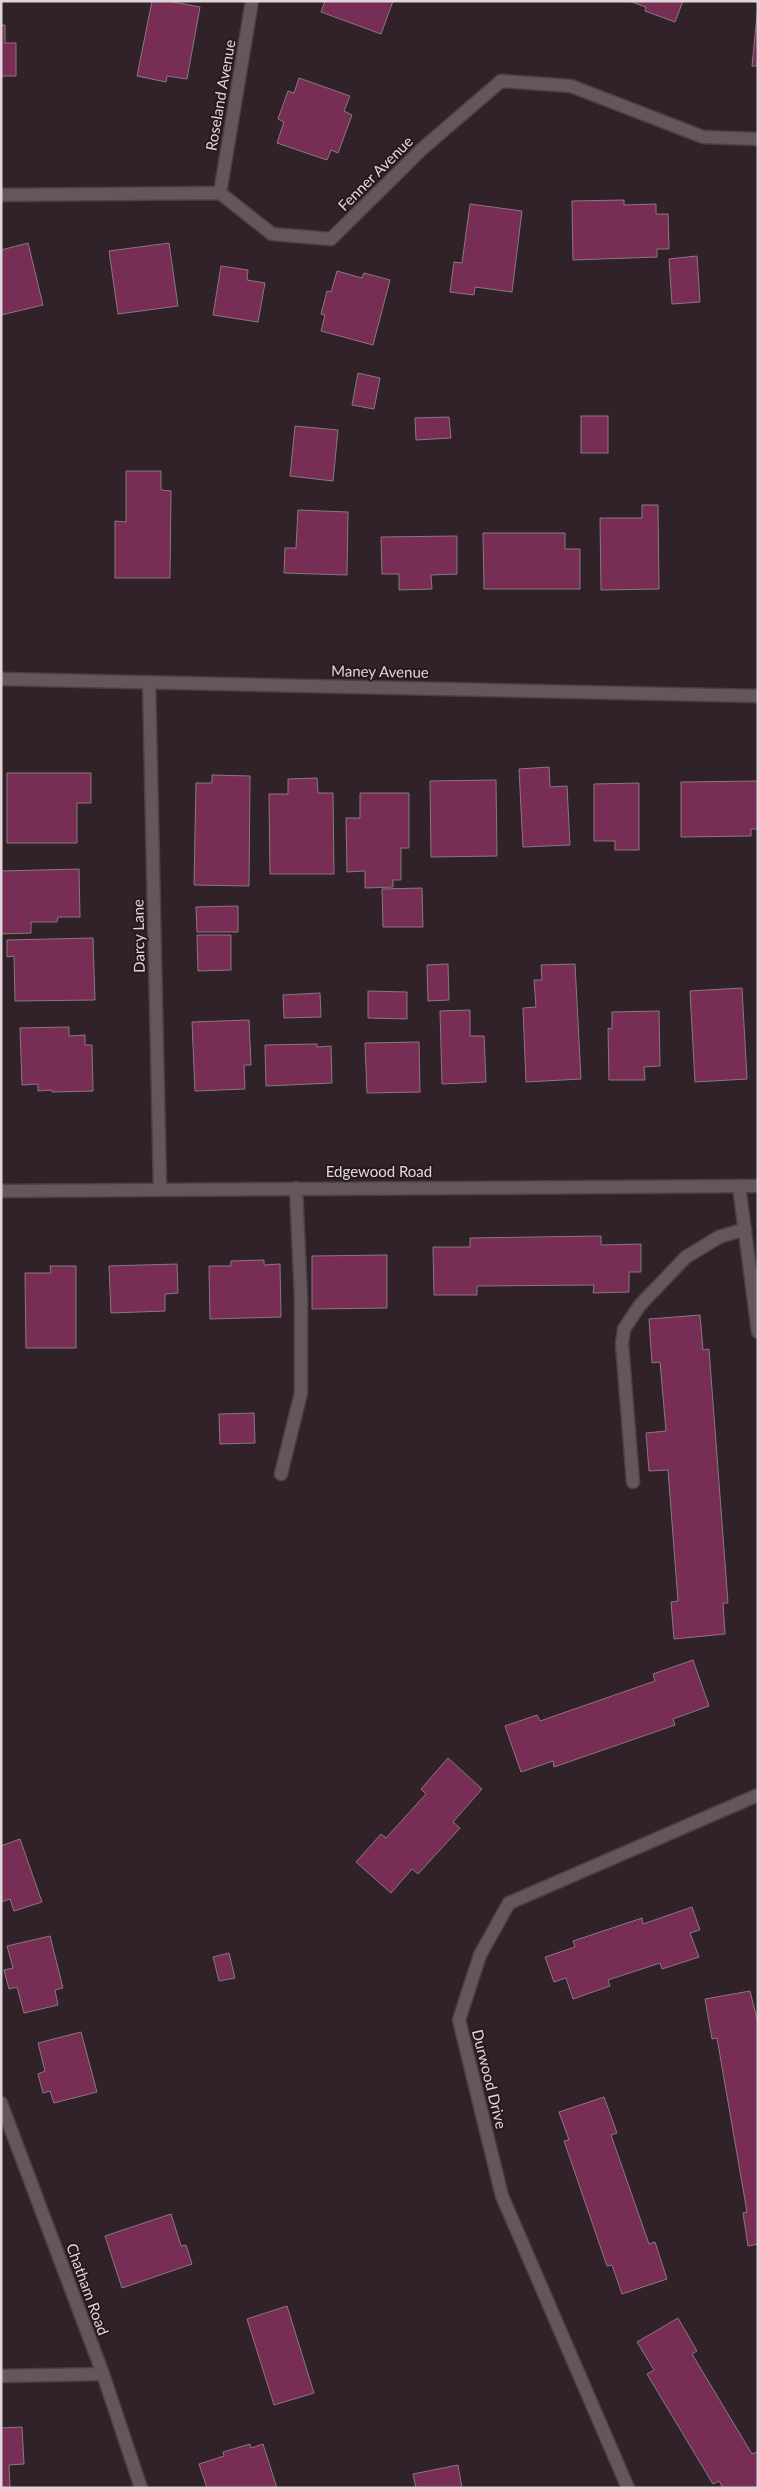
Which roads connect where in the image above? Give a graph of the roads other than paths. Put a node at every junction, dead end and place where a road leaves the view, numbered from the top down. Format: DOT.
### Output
graph roads {
  1 [pos="252,1"];
  2 [pos="758,139"];
  3 [pos="220,194"];
  4 [pos="1,196"];
  5 [pos="1,679"];
  6 [pos="149,682"];
  7 [pos="758,696"];
  8 [pos="740,1186"];
  9 [pos="758,1186"];
  10 [pos="160,1188"];
  11 [pos="296,1188"];
  12 [pos="1,1191"];
  13 [pos="745,1229"];
  14 [pos="758,1332"];
  15 [pos="281,1474"];
  16 [pos="633,1482"];
  17 [pos="758,1796"];
  18 [pos="1,2103"];
  19 [pos="103,2374"];
  20 [pos="1,2376"];
  21 [pos="141,2488"];
  22 [pos="628,2488"];
  1 -- 3 [label="street, Roseland Avenue"];
  2 -- 3 [label="street, Fenner Avenue"];
  3 -- 4 [label="street"];
  5 -- 6 [label="street, Maney Avenue"];
  6 -- 7 [label="street, Maney Avenue"];
  6 -- 10 [label="street, Darcy Lane"];
  8 -- 9 [label="street, Edgewood Road"];
  8 -- 11 [label="street, Edgewood Road"];
  8 -- 13 [label="street"];
  10 -- 11 [label="street, Edgewood Road"];
  10 -- 12 [label="street, Edgewood Road"];
  11 -- 15 [label="street"];
  13 -- 14 [label="street"];
  13 -- 16 [label="street"];
  17 -- 22 [label="street, Durwood Drive"];
  18 -- 19 [label="street, Chatham Road"];
  19 -- 20 [label="street"];
  19 -- 21 [label="street, Chatham Road"];
}
